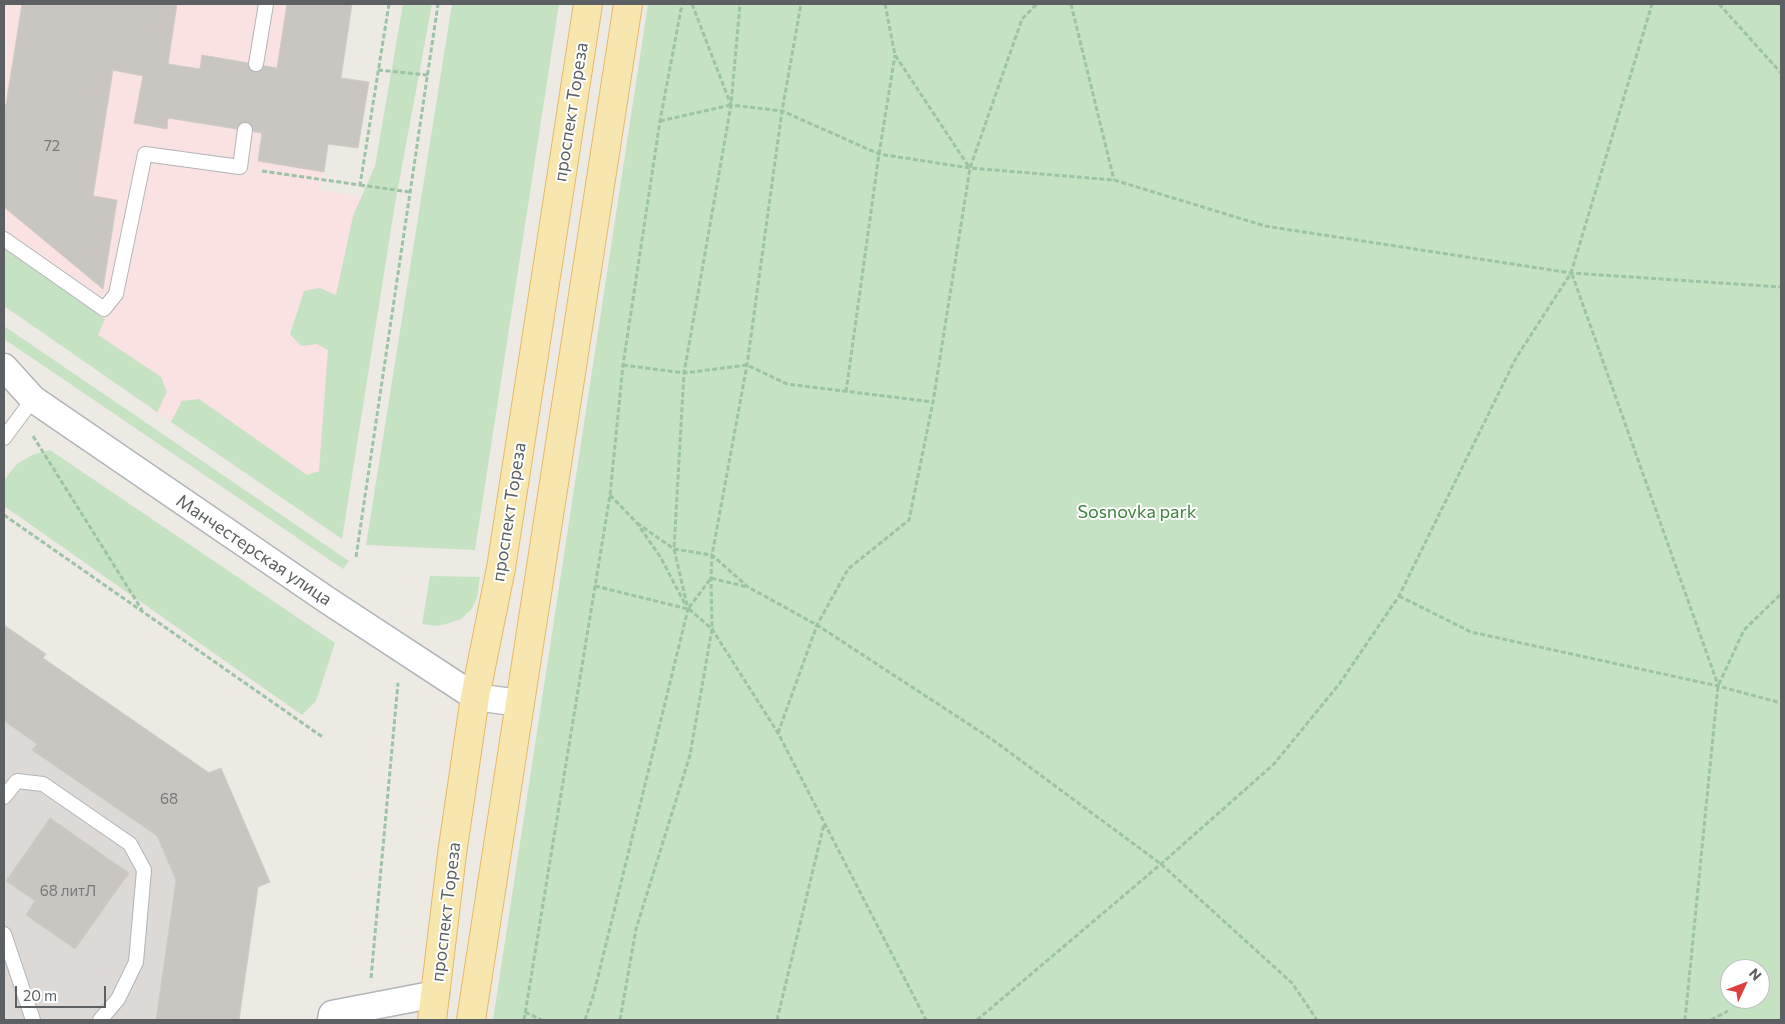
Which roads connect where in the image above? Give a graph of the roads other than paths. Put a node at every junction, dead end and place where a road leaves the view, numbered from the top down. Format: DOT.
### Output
graph roads {
  1 [pos="266,4"];
  2 [pos="588,4"];
  3 [pos="628,4"];
  4 [pos="256,64"];
  5 [pos="245,130"];
  6 [pos="4,239"];
  7 [pos="4,367"];
  8 [pos="27,408"];
  9 [pos="4,438"];
  10 [pos="475,697"];
  11 [pos="520,703"];
  12 [pos="4,797"];
  13 [pos="4,934"];
  14 [pos="436,994"];
  15 [pos="33,1020"];
  16 [pos="100,1020"];
  17 [pos="331,1020"];
  18 [pos="432,1020"];
  19 [pos="471,1020"];
  1 -- 4 [label="lane"];
  2 -- 10 [label="main road, проспект Тореза"];
  3 -- 11 [label="main road"];
  5 -- 6 [label="lane"];
  7 -- 8 [label="street, Манчестерская улица"];
  8 -- 9 [label="lane"];
  8 -- 10 [label="street, Манчестерская улица"];
  10 -- 11 [label="street, Манчестерская улица"];
  10 -- 14 [label="main road, проспект Тореза"];
  11 -- 19 [label="main road"];
  12 -- 16 [label="lane"];
  13 -- 15 [label="lane"];
  14 -- 17 [label="street"];
  14 -- 18 [label="main road, проспект Тореза"];
}
